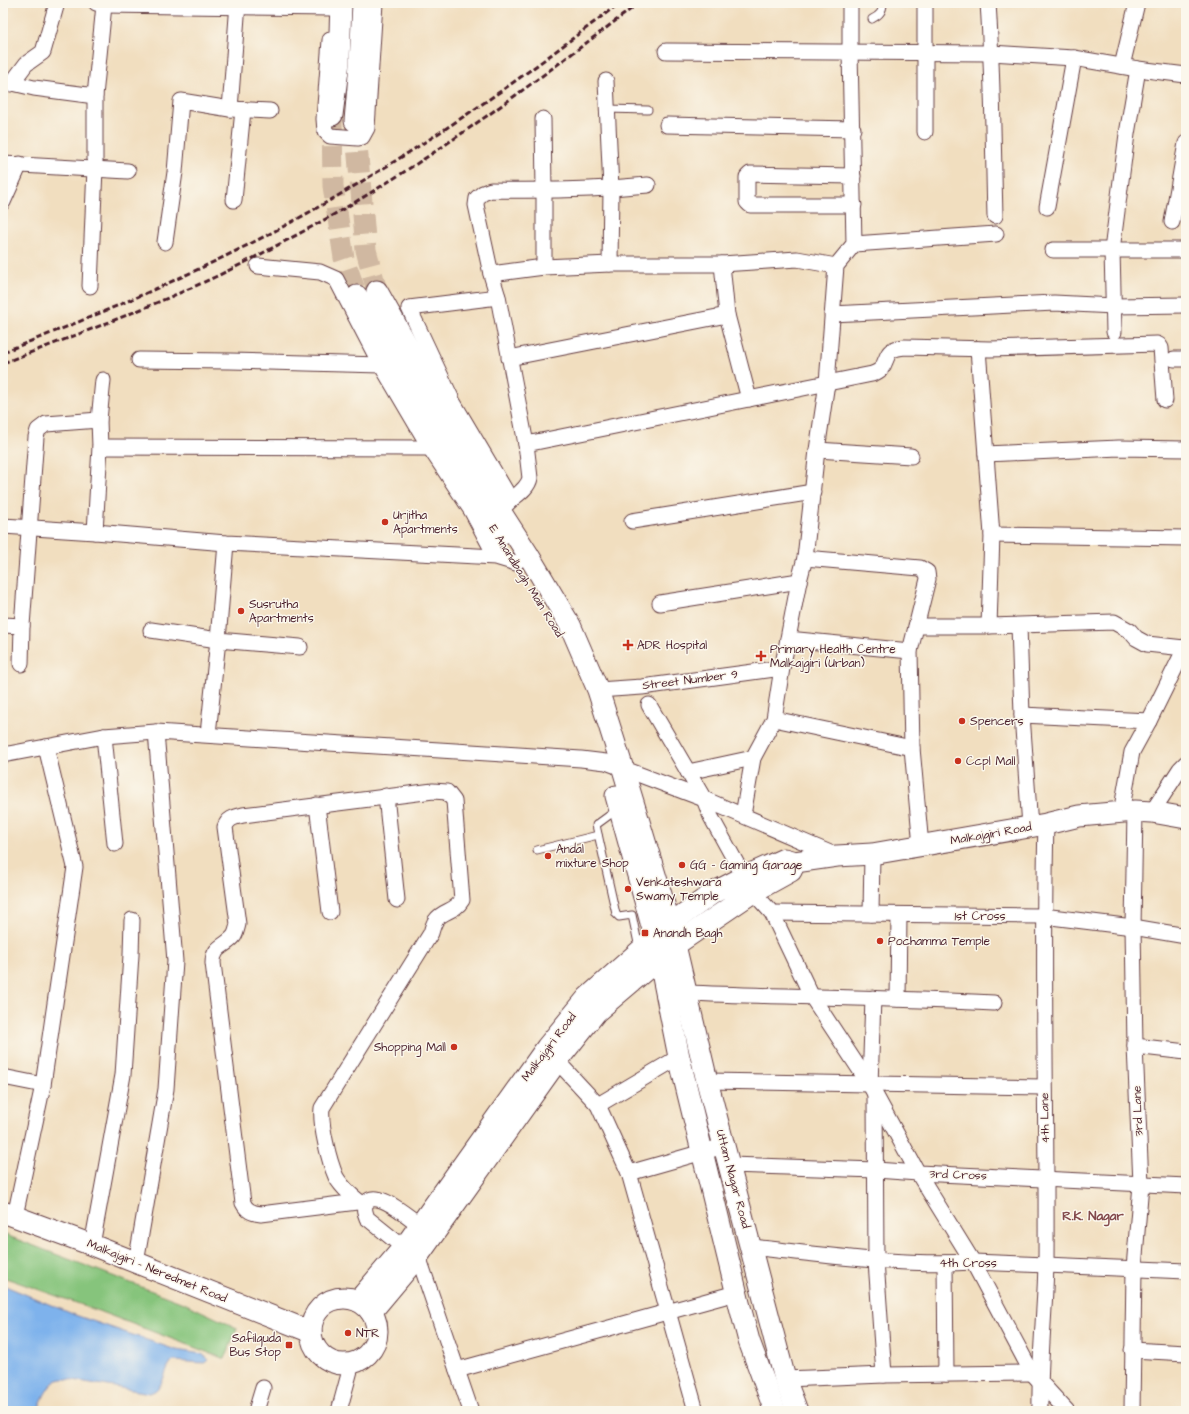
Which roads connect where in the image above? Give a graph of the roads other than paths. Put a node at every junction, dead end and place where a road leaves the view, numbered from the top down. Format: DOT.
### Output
graph roads {
  1 [pos="57,3"];
  2 [pos="363,3"];
  3 [pos="375,3"];
  4 [pos="850,3"];
  5 [pos="883,3"];
  6 [pos="926,3"];
  7 [pos="988,3"];
  8 [pos="1137,3"];
  9 [pos="100,4"];
  10 [pos="335,4"];
  11 [pos="238,5"];
  12 [pos="872,19"];
  13 [pos="666,51"];
  14 [pos="850,52"];
  15 [pos="925,53"];
  16 [pos="991,53"];
  17 [pos="1074,58"];
  18 [pos="1122,66"];
  19 [pos="1138,69"];
  20 [pos="1186,75"];
  21 [pos="606,81"];
  22 [pos="7,82"];
  23 [pos="95,96"];
  24 [pos="237,109"];
  25 [pos="607,109"];
  26 [pos="648,110"];
  27 [pos="270,111"];
  28 [pos="328,117"];
  29 [pos="543,120"];
  30 [pos="355,122"];
  31 [pos="667,125"];
  32 [pos="853,129"];
  33 [pos="925,132"];
  34 [pos="1186,143"];
  35 [pos="3,164"];
  36 [pos="20,164"];
  37 [pos="95,168"];
  38 [pos="128,171"];
  39 [pos="853,176"];
  40 [pos="648,185"];
  41 [pos="611,189"];
  42 [pos="544,191"];
  43 [pos="234,200"];
  44 [pos="3,202"];
  45 [pos="854,205"];
  46 [pos="1047,207"];
  47 [pos="995,216"];
  48 [pos="1172,222"];
  49 [pos="996,234"];
  50 [pos="165,242"];
  51 [pos="854,244"];
  52 [pos="1053,250"];
  53 [pos="1112,250"];
  54 [pos="1186,250"];
  55 [pos="610,264"];
  56 [pos="722,264"];
  57 [pos="258,266"];
  58 [pos="836,266"];
  59 [pos="544,267"];
  60 [pos="491,274"];
  61 [pos="90,286"];
  62 [pos="377,291"];
  63 [pos="357,296"];
  64 [pos="498,297"];
  65 [pos="1114,306"];
  66 [pos="1186,306"];
  67 [pos="727,314"];
  68 [pos="832,314"];
  69 [pos="1114,332"];
  70 [pos="978,349"];
  71 [pos="509,358"];
  72 [pos="138,360"];
  73 [pos="381,365"];
  74 [pos="103,380"];
  75 [pos="827,383"];
  76 [pos="749,399"];
  77 [pos="1165,400"];
  78 [pos="99,420"];
  79 [pos="526,444"];
  80 [pos="100,447"];
  81 [pos="430,448"];
  82 [pos="1186,449"];
  83 [pos="817,450"];
  84 [pos="986,454"];
  85 [pos="911,456"];
  86 [pos="813,492"];
  87 [pos="505,506"];
  88 [pos="632,521"];
  89 [pos="3,526"];
  90 [pos="29,527"];
  91 [pos="95,532"];
  92 [pos="992,535"];
  93 [pos="1186,538"];
  94 [pos="226,543"];
  95 [pos="496,557"];
  96 [pos="805,558"];
  97 [pos="516,563"];
  98 [pos="799,581"];
  99 [pos="660,603"];
  100 [pos="3,624"];
  101 [pos="22,626"];
  102 [pos="916,626"];
  103 [pos="989,626"];
  104 [pos="1019,626"];
  105 [pos="152,630"];
  106 [pos="788,639"];
  107 [pos="218,640"];
  108 [pos="300,647"];
  109 [pos="1185,647"];
  110 [pos="910,651"];
  111 [pos="21,664"];
  112 [pos="782,668"];
  113 [pos="598,690"];
  114 [pos="649,705"];
  115 [pos="1022,715"];
  116 [pos="774,719"];
  117 [pos="1150,721"];
  118 [pos="156,732"];
  119 [pos="208,734"];
  120 [pos="104,736"];
  121 [pos="46,747"];
  122 [pos="912,748"];
  123 [pos="3,755"];
  124 [pos="753,758"];
  125 [pos="1186,763"];
  126 [pos="614,765"];
  127 [pos="688,772"];
  128 [pos="386,796"];
  129 [pos="704,799"];
  130 [pos="317,806"];
  131 [pos="620,808"];
  132 [pos="1136,812"];
  133 [pos="743,815"];
  134 [pos="1186,818"];
  135 [pos="1038,825"];
  136 [pos="598,835"];
  137 [pos="115,844"];
  138 [pos="921,846"];
  139 [pos="537,850"];
  140 [pos="872,854"];
  141 [pos="837,856"];
  142 [pos="748,884"];
  143 [pos="397,900"];
  144 [pos="330,912"];
  145 [pos="772,913"];
  146 [pos="871,914"];
  147 [pos="899,915"];
  148 [pos="1043,916"];
  149 [pos="132,920"];
  150 [pos="1133,927"];
  151 [pos="1186,936"];
  152 [pos="655,937"];
  153 [pos="675,945"];
  154 [pos="660,959"];
  155 [pos="686,993"];
  156 [pos="812,997"];
  157 [pos="873,998"];
  158 [pos="898,999"];
  159 [pos="994,1003"];
  160 [pos="1135,1046"];
  161 [pos="1186,1052"];
  162 [pos="679,1057"];
  163 [pos="557,1061"];
  164 [pos="3,1077"];
  165 [pos="708,1081"];
  166 [pos="43,1085"];
  167 [pos="1044,1087"];
  168 [pos="872,1090"];
  169 [pos="598,1105"];
  170 [pos="702,1153"];
  171 [pos="727,1156"];
  172 [pos="876,1170"];
  173 [pos="629,1173"];
  174 [pos="918,1173"];
  175 [pos="1045,1178"];
  176 [pos="1141,1184"];
  177 [pos="1186,1186"];
  178 [pos="361,1203"];
  179 [pos="9,1214"];
  180 [pos="420,1225"];
  181 [pos="92,1245"];
  182 [pos="751,1247"];
  183 [pos="410,1252"];
  184 [pos="876,1261"];
  185 [pos="973,1262"];
  186 [pos="136,1263"];
  187 [pos="945,1263"];
  188 [pos="1046,1265"];
  189 [pos="1134,1268"];
  190 [pos="1186,1272"];
  191 [pos="736,1293"];
  192 [pos="364,1306"];
  193 [pos="669,1312"];
  194 [pos="311,1332"];
  195 [pos="1132,1350"];
  196 [pos="1186,1353"];
  197 [pos="352,1363"];
  198 [pos="457,1370"];
  199 [pos="946,1374"];
  200 [pos="884,1375"];
  201 [pos="1036,1377"];
  202 [pos="785,1379"];
  203 [pos="263,1388"];
  204 [pos="256,1411"];
  205 [pos="339,1411"];
  206 [pos="471,1411"];
  207 [pos="696,1411"];
  208 [pos="775,1411"];
  209 [pos="797,1411"];
  210 [pos="1040,1411"];
  211 [pos="1067,1411"];
  212 [pos="1132,1411"];
  1 -- 22 [label="street"];
  2 -- 30 [label="street"];
  3 -- 28 [label="street"];
  4 -- 14 [label="street"];
  5 -- 12 [label="lane"];
  6 -- 15 [label="street"];
  7 -- 16 [label="street"];
  8 -- 18 [label="street"];
  9 -- 11 [label="street"];
  9 -- 23 [label="street"];
  10 -- 11 [label="street"];
  10 -- 28 [label="street"];
  11 -- 24 [label="street"];
  13 -- 14 [label="street"];
  14 -- 15 [label="street"];
  14 -- 32 [label="street"];
  15 -- 16 [label="street"];
  15 -- 33 [label="street"];
  16 -- 17 [label="street"];
  16 -- 47 [label="street"];
  17 -- 18 [label="street"];
  17 -- 46 [label="street"];
  18 -- 19 [label="street"];
  19 -- 20 [label="street"];
  19 -- 53 [label="street"];
  21 -- 25 [label="street"];
  22 -- 23 [label="street"];
  23 -- 37 [label="street"];
  24 -- 27 [label="street"];
  24 -- 43 [label="street"];
  24 -- 50 [label="street"];
  25 -- 26 [label="lane"];
  25 -- 41 [label="street"];
  29 -- 42 [label="street"];
  31 -- 32 [label="street"];
  32 -- 39 [label="street"];
  34 -- 48 [label="street"];
  35 -- 36 [label="street"];
  36 -- 37 [label="street"];
  36 -- 44 [label="street"];
  37 -- 38 [label="street"];
  37 -- 61 [label="street"];
  39 -- 45 [label="street"];
  39 -- 45 [label="street"];
  40 -- 41 [label="street"];
  41 -- 42 [label="street"];
  41 -- 55 [label="street"];
  42 -- 59 [label="street"];
  42 -- 60 [label="street"];
  45 -- 51 [label="street"];
  49 -- 51 [label="street"];
  51 -- 58 [label="street"];
  52 -- 53 [label="street"];
  53 -- 54 [label="street"];
  53 -- 65 [label="street"];
  55 -- 56 [label="street"];
  55 -- 59 [label="street"];
  56 -- 58 [label="street"];
  56 -- 67 [label="street"];
  57 -- 73 [label="street"];
  58 -- 68 [label="street"];
  59 -- 60 [label="street"];
  60 -- 64 [label="street"];
  62 -- 87 [label="street, E Anandbagh Main Road"];
  63 -- 97 [label="street, E Anandbagh Main Road"];
  64 -- 71 [label="street"];
  64 -- 87 [label="street"];
  65 -- 66 [label="street"];
  65 -- 68 [label="street"];
  65 -- 69 [label="street"];
  67 -- 71 [label="street"];
  67 -- 76 [label="street"];
  68 -- 75 [label="street"];
  70 -- 75 [label="street"];
  70 -- 77 [label="street"];
  70 -- 84 [label="street"];
  71 -- 79 [label="street"];
  72 -- 73 [label="street"];
  73 -- 81 [label="street"];
  74 -- 78 [label="street"];
  75 -- 76 [label="street"];
  75 -- 83 [label="street"];
  76 -- 79 [label="street"];
  78 -- 80 [label="street"];
  78 -- 90 [label="street"];
  79 -- 87 [label="street"];
  80 -- 81 [label="street"];
  80 -- 91 [label="street"];
  81 -- 95 [label="street"];
  82 -- 84 [label="street"];
  83 -- 85 [label="street"];
  83 -- 86 [label="street"];
  84 -- 92 [label="street"];
  86 -- 88 [label="street"];
  86 -- 96 [label="street"];
  87 -- 113 [label="street, E Anandbagh Main Road"];
  89 -- 90 [label="street"];
  90 -- 91 [label="street"];
  90 -- 101 [label="street"];
  91 -- 94 [label="street"];
  92 -- 93 [label="street"];
  92 -- 103 [label="street"];
  94 -- 95 [label="street"];
  94 -- 107 [label="street"];
  95 -- 97 [label="street"];
  96 -- 98 [label="street"];
  96 -- 102 [label="street"];
  97 -- 126 [label="street, E Anandbagh Main Road"];
  98 -- 99 [label="street"];
  98 -- 106 [label="street"];
  100 -- 101 [label="street"];
  101 -- 111 [label="street"];
  102 -- 103 [label="street"];
  102 -- 110 [label="street"];
  103 -- 104 [label="street"];
  104 -- 109 [label="street"];
  104 -- 115 [label="street, 4th Lane"];
  105 -- 107 [label="street"];
  106 -- 110 [label="street"];
  106 -- 112 [label="street"];
  107 -- 108 [label="street"];
  107 -- 119 [label="street"];
  109 -- 117 [label="street, 3rd Lane"];
  110 -- 122 [label="street"];
  112 -- 113 [label="street, Street Number 9"];
  112 -- 116 [label="street"];
  113 -- 126 [label="street, E Anandbagh Main Road"];
  114 -- 127 [label="street"];
  115 -- 117 [label="street"];
  115 -- 135 [label="street, 4th Lane"];
  116 -- 122 [label="street"];
  116 -- 124 [label="street"];
  117 -- 132 [label="street, 3rd Lane"];
  118 -- 119 [label="street"];
  118 -- 120 [label="street"];
  118 -- 186 [label="street"];
  119 -- 126 [label="street"];
  120 -- 121 [label="street"];
  120 -- 137 [label="street"];
  121 -- 123 [label="street"];
  121 -- 166 [label="street"];
  122 -- 138 [label="street"];
  124 -- 127 [label="street"];
  124 -- 133 [label="street"];
  125 -- 132 [label="street"];
  126 -- 129 [label="street"];
  126 -- 131 [label="street, E Anandbagh Main Road"];
  126 -- 152 [label="street, E Anandbagh Main Road"];
  127 -- 129 [label="street"];
  128 -- 130 [label="street"];
  128 -- 143 [label="street"];
  128 -- 178 [label="street"];
  129 -- 133 [label="street"];
  129 -- 142 [label="street"];
  130 -- 144 [label="street"];
  130 -- 178 [label="street"];
  131 -- 136 [label="lane"];
  131 -- 152 [label="street, E Anandbagh Main Road"];
  132 -- 134 [label="street, Malkajgiri Road"];
  132 -- 135 [label="street, Malkajgiri Road"];
  132 -- 150 [label="street, 3rd Lane"];
  133 -- 141 [label="street"];
  135 -- 138 [label="street, Malkajgiri Road"];
  135 -- 148 [label="street, 4th Lane"];
  136 -- 139 [label="lane"];
  136 -- 152 [label="lane"];
  138 -- 140 [label="street, Malkajgiri Road"];
  140 -- 141 [label="street, Malkajgiri Road"];
  140 -- 146 [label="street"];
  141 -- 142 [label="street, Malkajgiri Road"];
  142 -- 145 [label="street"];
  142 -- 152 [label="street, Malkajgiri Road"];
  142 -- 153 [label="street, Malkajgiri Road"];
  145 -- 146 [label="street, 1st Cross"];
  145 -- 156 [label="street"];
  146 -- 147 [label="street, 1st Cross"];
  147 -- 148 [label="street, 1st Cross"];
  147 -- 158 [label="street"];
  148 -- 150 [label="street, 1st Cross"];
  148 -- 167 [label="street, 4th Lane"];
  149 -- 181 [label="street"];
  150 -- 151 [label="street, 1st Cross"];
  150 -- 160 [label="street, 3rd Lane"];
  152 -- 153 [label="street, E Anandbagh Main Road"];
  152 -- 154 [label="street, E Anandbagh Main Road"];
  152 -- 180 [label="street, Malkajgiri Road"];
  153 -- 154 [label="street, Malkajgiri Road"];
  153 -- 155 [label="street, Uttam Nagar Road"];
  154 -- 162 [label="street, Uttam Nagar Road"];
  154 -- 163 [label="street, Malkajgiri Road"];
  155 -- 156 [label="street"];
  155 -- 165 [label="street, Uttam Nagar Road"];
  156 -- 157 [label="street"];
  156 -- 168 [label="street"];
  157 -- 158 [label="street"];
  157 -- 168 [label="street"];
  158 -- 159 [label="street"];
  160 -- 161 [label="street"];
  160 -- 176 [label="street, 3rd Lane"];
  162 -- 169 [label="street"];
  162 -- 170 [label="street, Uttam Nagar Road"];
  163 -- 169 [label="street"];
  163 -- 183 [label="street, Malkajgiri Road"];
  164 -- 166 [label="street"];
  165 -- 168 [label="street"];
  165 -- 171 [label="street, Uttam Nagar Road"];
  166 -- 179 [label="street"];
  167 -- 168 [label="street"];
  167 -- 175 [label="street, 4th Lane"];
  168 -- 172 [label="street"];
  168 -- 174 [label="street"];
  169 -- 173 [label="street"];
  170 -- 171 [label="street, 3rd Cross"];
  170 -- 173 [label="street, 3rd Cross"];
  170 -- 191 [label="street, Uttam Nagar Road"];
  171 -- 172 [label="street, 3rd Cross"];
  171 -- 182 [label="street, Uttam Nagar Road"];
  172 -- 174 [label="street, 3rd Cross"];
  172 -- 184 [label="street"];
  173 -- 193 [label="street"];
  174 -- 175 [label="street, 3rd Cross"];
  174 -- 185 [label="street"];
  175 -- 176 [label="street, 3rd Cross"];
  175 -- 188 [label="street, 4th Lane"];
  176 -- 177 [label="street, 3rd Cross"];
  176 -- 189 [label="street, 3rd Lane"];
  178 -- 180 [label="street"];
  178 -- 183 [label="street"];
  179 -- 181 [label="street, Malkajgiri - Neredmet Road"];
  180 -- 183 [label="street, Malkajgiri Road"];
  181 -- 186 [label="street, Malkajgiri - Neredmet Road"];
  182 -- 184 [label="street, 4th Cross"];
  182 -- 202 [label="street, Uttam Nagar Road"];
  183 -- 192 [label="street, Malkajgiri Road"];
  183 -- 198 [label="street"];
  184 -- 187 [label="street, 4th Cross"];
  184 -- 200 [label="street"];
  185 -- 187 [label="street, 4th Cross"];
  185 -- 188 [label="street, 4th Cross"];
  185 -- 201 [label="street"];
  186 -- 194 [label="street, Malkajgiri - Neredmet Road"];
  187 -- 199 [label="street"];
  188 -- 189 [label="street, 4th Cross"];
  188 -- 201 [label="street, 4th Lane"];
  189 -- 190 [label="street, 4th Cross"];
  189 -- 195 [label="street, 3rd Lane"];
  191 -- 193 [label="street"];
  191 -- 208 [label="street, Uttam Nagar Road"];
  192 -- 194 [label="street"];
  192 -- 197 [label="street"];
  193 -- 198 [label="street"];
  193 -- 207 [label="street"];
  194 -- 197 [label="street"];
  195 -- 196 [label="street"];
  195 -- 212 [label="street, 3rd Lane"];
  197 -- 205 [label="street"];
  198 -- 206 [label="street"];
  199 -- 200 [label="street"];
  199 -- 201 [label="street"];
  200 -- 202 [label="street"];
  201 -- 210 [label="street, 4th Lane"];
  201 -- 211 [label="street"];
  202 -- 209 [label="street, Uttam Nagar Road"];
  203 -- 204 [label="street"];
}
